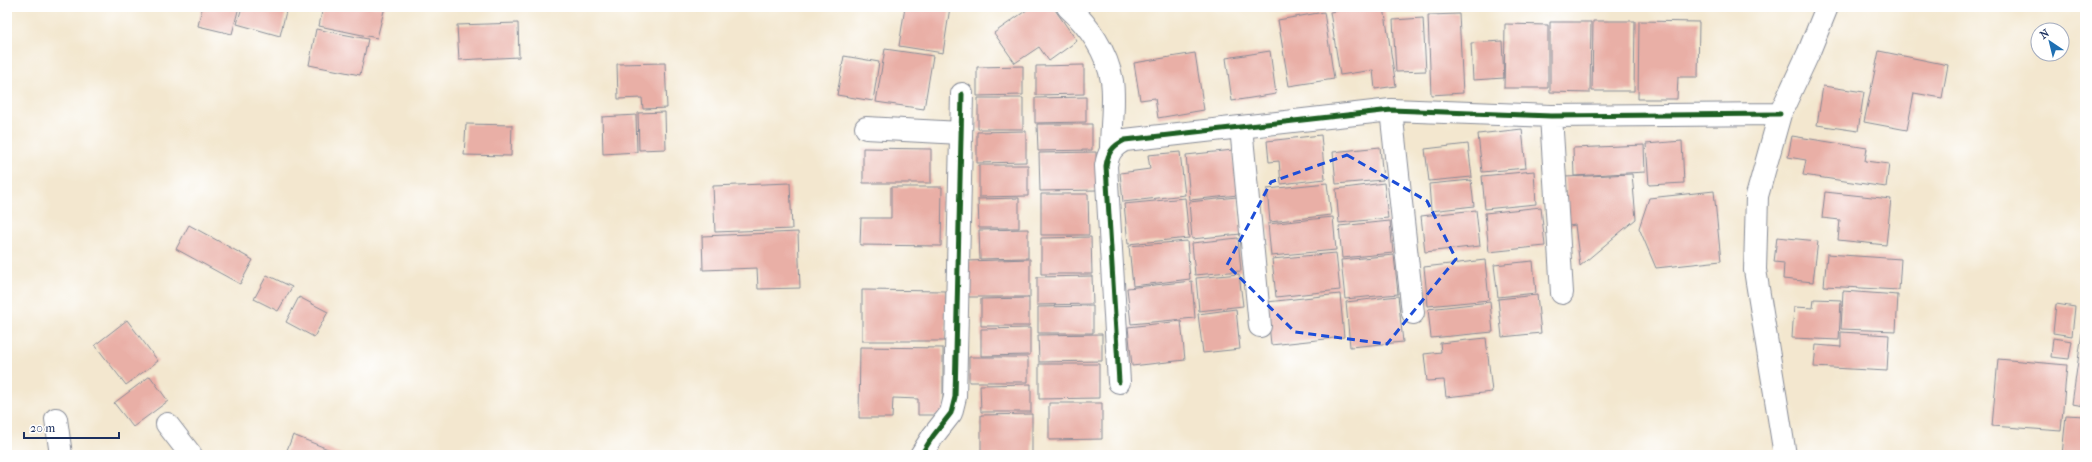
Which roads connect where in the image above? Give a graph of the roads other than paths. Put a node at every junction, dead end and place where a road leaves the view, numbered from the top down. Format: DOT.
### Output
graph roads {
  1 [pos="1068,7"];
  2 [pos="1827,7"];
  3 [pos="962,94"];
  4 [pos="1391,110"];
  5 [pos="1780,114"];
  6 [pos="1551,116"];
  7 [pos="1241,127"];
  8 [pos="866,128"];
  9 [pos="961,133"];
  10 [pos="1111,149"];
  11 [pos="1562,293"];
  12 [pos="1413,313"];
  13 [pos="1260,326"];
  14 [pos="1118,382"];
  15 [pos="56,419"];
  16 [pos="167,424"];
  17 [pos="61,455"];
  18 [pos="191,455"];
  19 [pos="921,455"];
  20 [pos="1785,455"];
  1 -- 10 [label="street"];
  2 -- 5 [label="street"];
  3 -- 9 [label="street"];
  4 -- 6 [label="street"];
  4 -- 7 [label="street"];
  4 -- 12 [label="street"];
  5 -- 6 [label="street"];
  5 -- 20 [label="street"];
  6 -- 11 [label="street"];
  7 -- 10 [label="street"];
  7 -- 13 [label="street"];
  8 -- 9 [label="street"];
  9 -- 19 [label="street"];
  10 -- 14 [label="street"];
  15 -- 17 [label="street"];
  16 -- 18 [label="street"];
}
